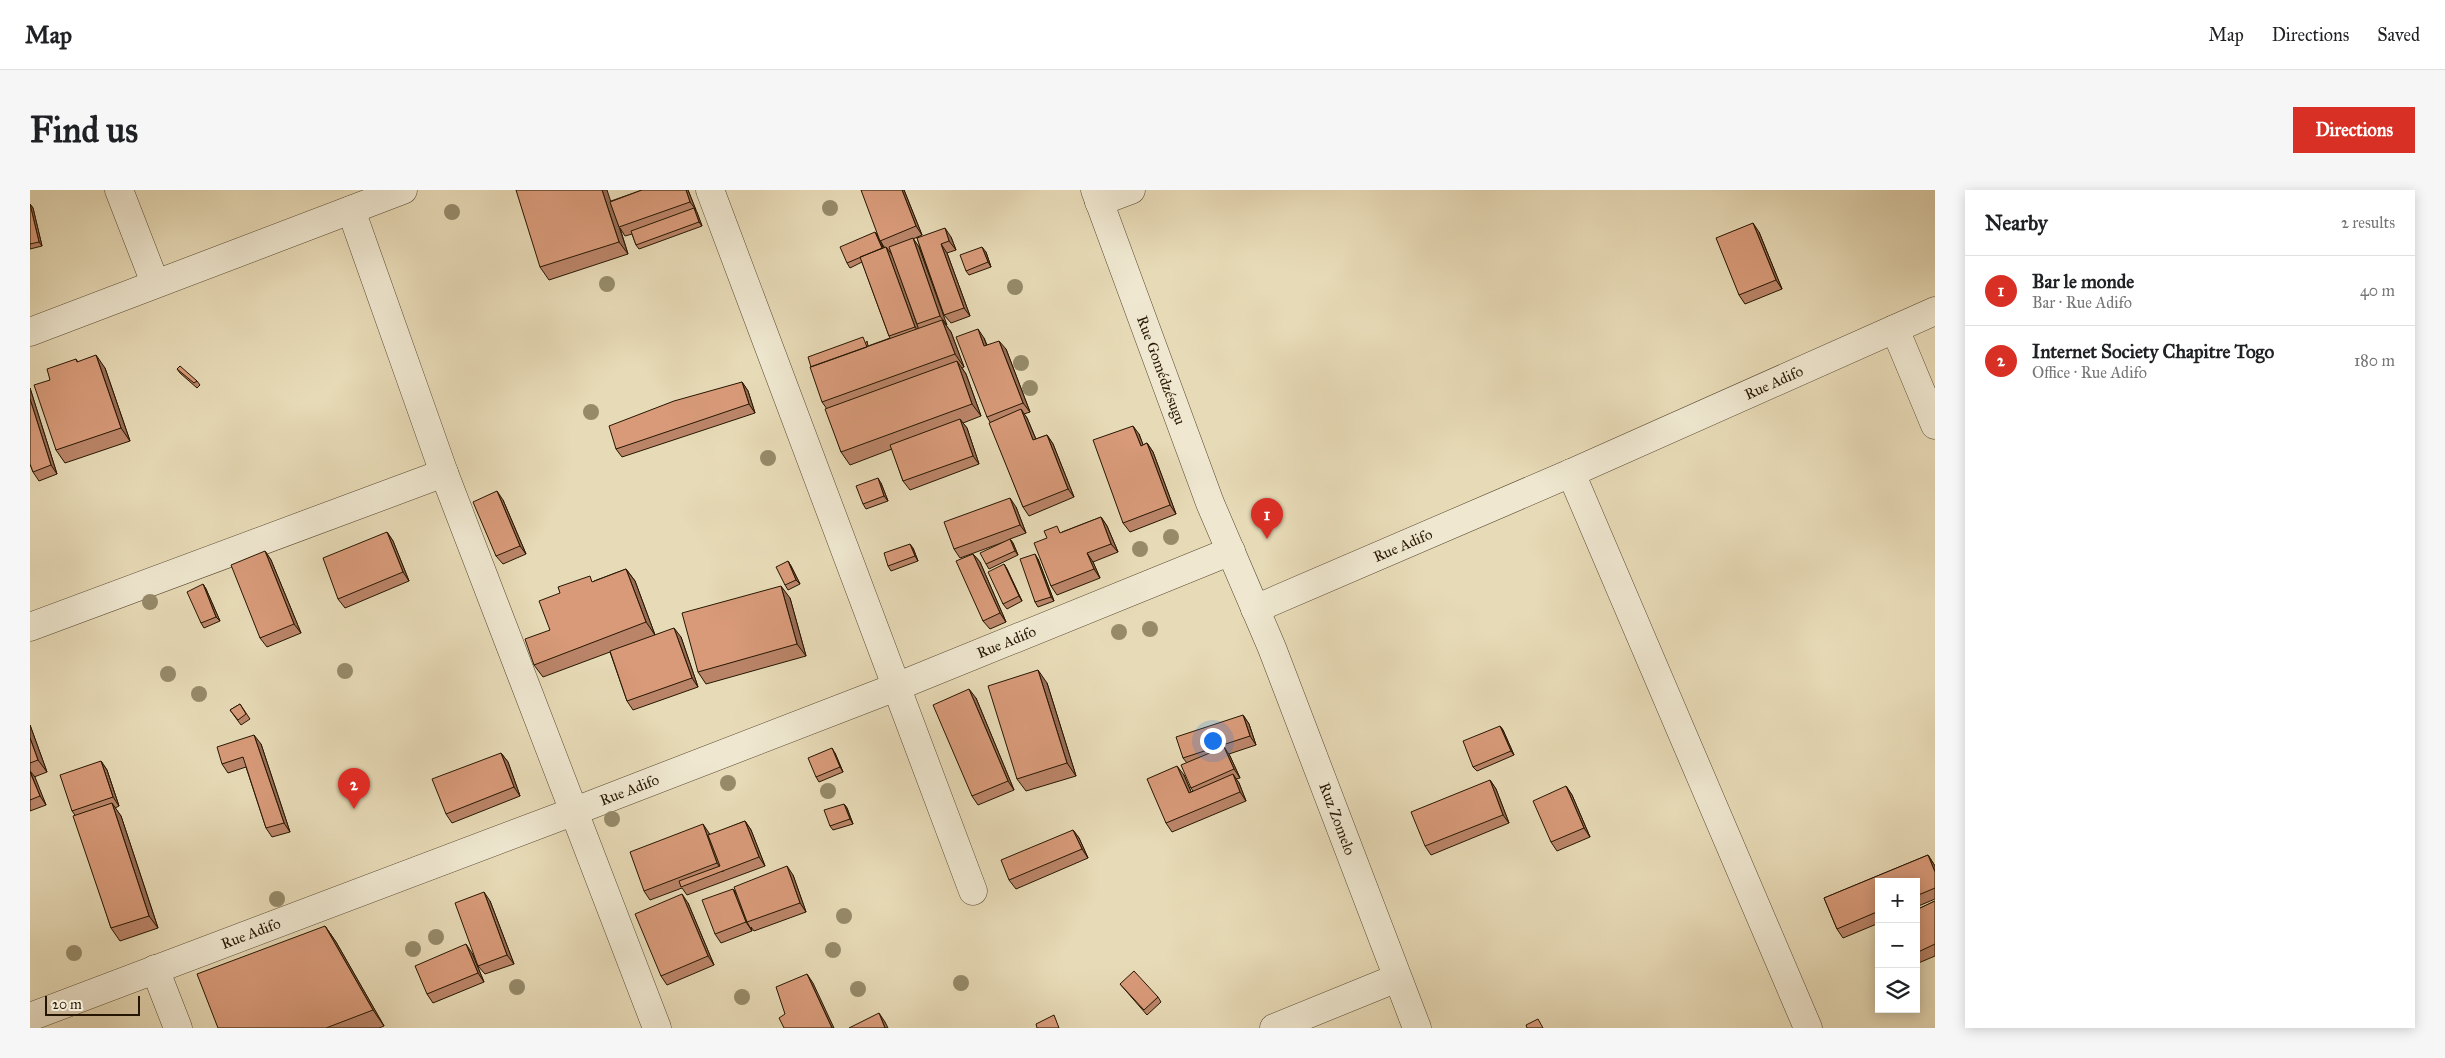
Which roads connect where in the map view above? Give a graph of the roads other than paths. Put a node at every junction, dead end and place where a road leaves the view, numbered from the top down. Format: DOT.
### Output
graph roads {
  1 [pos="119,190"];
  2 [pos="403,190"];
  3 [pos="710,190"];
  4 [pos="1131,190"];
  5 [pos="1097,196"];
  6 [pos="351,210"];
  7 [pos="155,283"];
  8 [pos="1935,311"];
  9 [pos="1894,329"];
  10 [pos="30,332"];
  11 [pos="1935,425"];
  12 [pos="444,473"];
  13 [pos="1571,473"];
  14 [pos="1231,551"];
  15 [pos="1255,609"];
  16 [pos="30,627"];
  17 [pos="896,687"];
  18 [pos="575,811"];
  19 [pos="973,891"];
  20 [pos="155,969"];
  21 [pos="1397,978"];
  22 [pos="30,1017"];
  23 [pos="178,1028"];
  24 [pos="657,1028"];
  25 [pos="1274,1028"];
  26 [pos="1417,1028"];
  27 [pos="1808,1028"];
  1 -- 7 [label="street"];
  2 -- 6 [label="street"];
  3 -- 17 [label="street"];
  4 -- 5 [label="street"];
  5 -- 14 [label="street, Rue Gomédzésugu"];
  6 -- 7 [label="street"];
  6 -- 12 [label="street"];
  7 -- 10 [label="street"];
  8 -- 9 [label="street, Rue Adifo"];
  9 -- 11 [label="street"];
  9 -- 13 [label="street, Rue Adifo"];
  12 -- 16 [label="street"];
  12 -- 18 [label="street"];
  13 -- 15 [label="street, Rue Adifo"];
  13 -- 27 [label="street"];
  14 -- 15 [label="street"];
  14 -- 17 [label="street, Rue Adifo"];
  15 -- 21 [label="street, Ruz Zomelo"];
  17 -- 18 [label="street, Rue Adifo"];
  17 -- 19 [label="street"];
  18 -- 20 [label="street, Rue Adifo"];
  18 -- 24 [label="street"];
  20 -- 22 [label="street, Rue Adifo"];
  20 -- 23 [label="street"];
  21 -- 25 [label="street"];
  21 -- 26 [label="street, Ruz Zomelo"];
}
